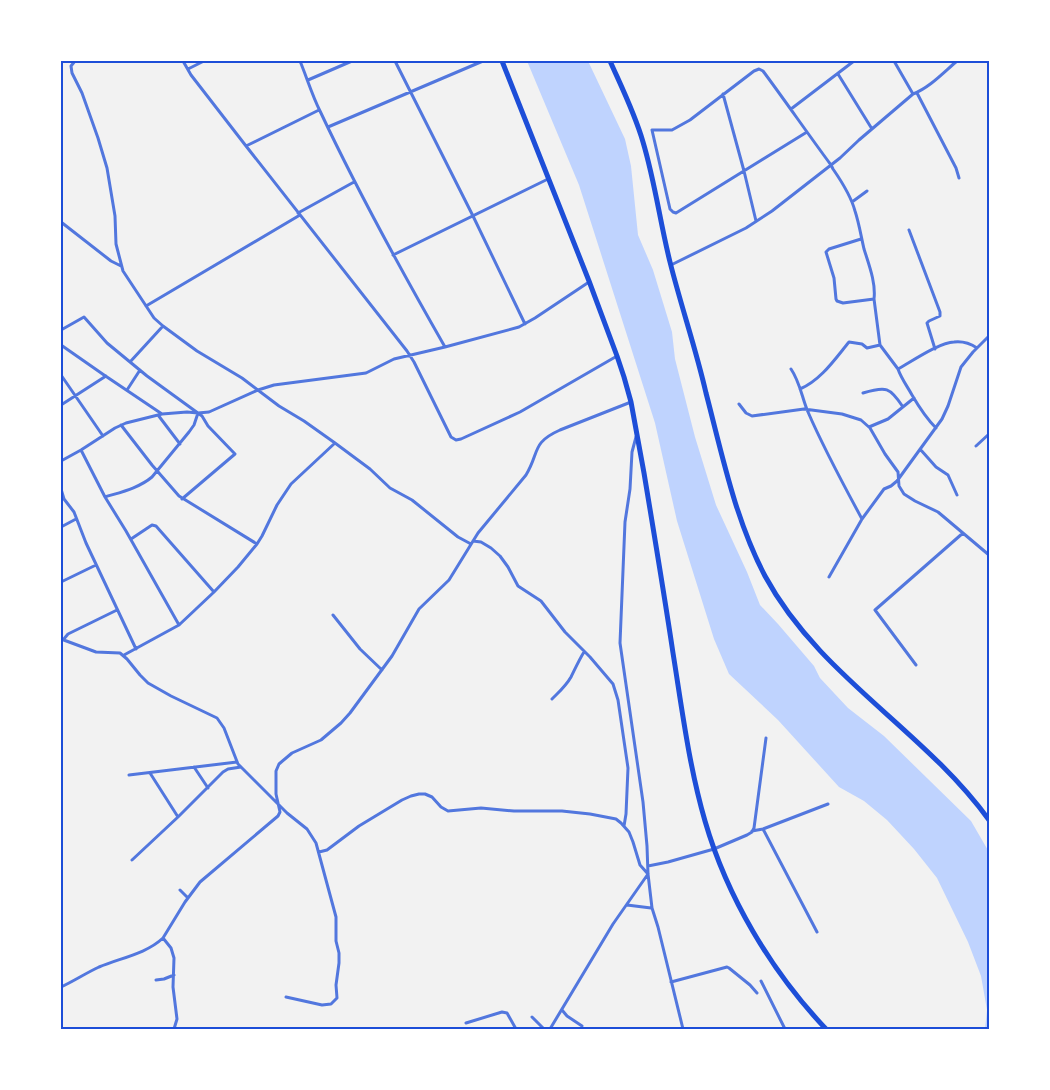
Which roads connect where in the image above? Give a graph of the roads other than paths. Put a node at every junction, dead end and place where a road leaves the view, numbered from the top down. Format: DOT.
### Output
graph roads {
  1 [pos="75,61"];
  2 [pos="183,61"];
  3 [pos="204,61"];
  4 [pos="300,61"];
  5 [pos="352,61"];
  6 [pos="395,61"];
  7 [pos="483,61"];
  8 [pos="502,61"];
  9 [pos="610,61"];
  10 [pos="854,61"];
  11 [pos="894,61"];
  12 [pos="957,61"];
  13 [pos="188,70"];
  14 [pos="838,74"];
  15 [pos="308,80"];
  16 [pos="411,92"];
  17 [pos="723,94"];
  18 [pos="915,94"];
  19 [pos="791,109"];
  20 [pos="319,110"];
  21 [pos="328,127"];
  22 [pos="872,129"];
  23 [pos="807,132"];
  24 [pos="246,146"];
  25 [pos="831,165"];
  26 [pos="744,171"];
  27 [pos="959,178"];
  28 [pos="549,179"];
  29 [pos="354,182"];
  30 [pos="867,191"];
  31 [pos="852,202"];
  32 [pos="299,214"];
  33 [pos="473,216"];
  34 [pos="61,222"];
  35 [pos="756,222"];
  36 [pos="909,230"];
  37 [pos="861,239"];
  38 [pos="392,255"];
  39 [pos="671,265"];
  40 [pos="121,266"];
  41 [pos="589,281"];
  42 [pos="874,299"];
  43 [pos="146,306"];
  44 [pos="525,324"];
  45 [pos="163,326"];
  46 [pos="61,330"];
  47 [pos="989,336"];
  48 [pos="61,345"];
  49 [pos="880,345"];
  50 [pos="445,347"];
  51 [pos="977,348"];
  52 [pos="935,349"];
  53 [pos="410,356"];
  54 [pos="618,356"];
  55 [pos="130,362"];
  56 [pos="791,369"];
  57 [pos="898,369"];
  58 [pos="140,370"];
  59 [pos="61,375"];
  60 [pos="106,376"];
  61 [pos="800,389"];
  62 [pos="127,390"];
  63 [pos="258,390"];
  64 [pos="863,393"];
  65 [pos="76,396"];
  66 [pos="914,398"];
  67 [pos="630,402"];
  68 [pos="739,404"];
  69 [pos="61,405"];
  70 [pos="903,406"];
  71 [pos="807,410"];
  72 [pos="198,413"];
  73 [pos="160,414"];
  74 [pos="121,425"];
  75 [pos="869,427"];
  76 [pos="936,428"];
  77 [pos="637,434"];
  78 [pos="989,434"];
  79 [pos="104,436"];
  80 [pos="335,443"];
  81 [pos="180,444"];
  82 [pos="976,446"];
  83 [pos="920,449"];
  84 [pos="81,450"];
  85 [pos="61,460"];
  86 [pos="157,472"];
  87 [pos="899,478"];
  88 [pos="61,489"];
  89 [pos="957,495"];
  90 [pos="105,497"];
  91 [pos="182,499"];
  92 [pos="76,519"];
  93 [pos="862,519"];
  94 [pos="61,527"];
  95 [pos="962,533"];
  96 [pos="131,539"];
  97 [pos="472,542"];
  98 [pos="257,544"];
  99 [pos="989,555"];
  100 [pos="96,565"];
  101 [pos="829,577"];
  102 [pos="61,582"];
  103 [pos="214,592"];
  104 [pos="118,610"];
  105 [pos="333,615"];
  106 [pos="179,625"];
  107 [pos="62,639"];
  108 [pos="136,649"];
  109 [pos="584,652"];
  110 [pos="124,656"];
  111 [pos="916,665"];
  112 [pos="382,670"];
  113 [pos="552,699"];
  114 [pos="766,738"];
  115 [pos="237,762"];
  116 [pos="194,767"];
  117 [pos="241,767"];
  118 [pos="150,773"];
  119 [pos="129,775"];
  120 [pos="208,788"];
  121 [pos="278,804"];
  122 [pos="828,804"];
  123 [pos="178,818"];
  124 [pos="989,820"];
  125 [pos="624,826"];
  126 [pos="763,829"];
  127 [pos="752,831"];
  128 [pos="714,849"];
  129 [pos="319,852"];
  130 [pos="132,860"];
  131 [pos="648,866"];
  132 [pos="648,874"];
  133 [pos="180,890"];
  134 [pos="188,898"];
  135 [pos="627,905"];
  136 [pos="652,908"];
  137 [pos="816,932"];
  138 [pos="163,938"];
  139 [pos="174,975"];
  140 [pos="156,980"];
  141 [pos="760,981"];
  142 [pos="671,982"];
  143 [pos="61,987"];
  144 [pos="757,993"];
  145 [pos="286,997"];
  146 [pos="562,1010"];
  147 [pos="532,1017"];
  148 [pos="466,1022"];
  149 [pos="582,1026"];
  150 [pos="174,1029"];
  151 [pos="516,1029"];
  152 [pos="544,1029"];
  153 [pos="550,1029"];
  154 [pos="682,1029"];
  155 [pos="784,1029"];
  156 [pos="826,1029"];
  1 -- 40 [label="street"];
  2 -- 13 [label="street"];
  3 -- 13 [label="street"];
  4 -- 15 [label="street"];
  5 -- 15 [label="street"];
  6 -- 16 [label="street"];
  7 -- 16 [label="street"];
  8 -- 28 [label="main road"];
  9 -- 39 [label="main road"];
  10 -- 14 [label="street"];
  11 -- 18 [label="street"];
  12 -- 18 [label="street"];
  13 -- 24 [label="street"];
  14 -- 19 [label="street"];
  14 -- 22 [label="street"];
  15 -- 20 [label="street"];
  16 -- 21 [label="street"];
  16 -- 33 [label="street"];
  17 -- 19 [label="street"];
  17 -- 26 [label="street"];
  17 -- 26 [label="street"];
  18 -- 22 [label="street"];
  18 -- 27 [label="street"];
  19 -- 23 [label="street"];
  20 -- 21 [label="street"];
  20 -- 24 [label="street"];
  21 -- 29 [label="street"];
  22 -- 25 [label="street"];
  23 -- 25 [label="street"];
  23 -- 26 [label="street"];
  24 -- 32 [label="street"];
  25 -- 31 [label="street"];
  25 -- 35 [label="street"];
  26 -- 35 [label="street"];
  28 -- 33 [label="street"];
  28 -- 41 [label="main road"];
  29 -- 32 [label="street"];
  29 -- 38 [label="street"];
  30 -- 31 [label="street"];
  31 -- 37 [label="street"];
  32 -- 43 [label="street"];
  32 -- 53 [label="street"];
  33 -- 38 [label="street"];
  33 -- 44 [label="street"];
  34 -- 40 [label="street"];
  35 -- 39 [label="street"];
  36 -- 52 [label="street"];
  37 -- 42 [label="street"];
  37 -- 42 [label="street"];
  38 -- 50 [label="street"];
  39 -- 124 [label="main road"];
  40 -- 43 [label="street"];
  41 -- 44 [label="street"];
  41 -- 54 [label="main road"];
  42 -- 49 [label="street"];
  43 -- 45 [label="street"];
  44 -- 50 [label="street"];
  45 -- 55 [label="street"];
  45 -- 63 [label="street"];
  46 -- 55 [label="street"];
  47 -- 51 [label="street"];
  48 -- 60 [label="street"];
  49 -- 57 [label="street"];
  49 -- 61 [label="street"];
  50 -- 53 [label="street"];
  51 -- 52 [label="street"];
  51 -- 76 [label="street"];
  52 -- 57 [label="street"];
  53 -- 54 [label="street"];
  53 -- 63 [label="street"];
  54 -- 67 [label="main road"];
  55 -- 58 [label="street"];
  56 -- 61 [label="street"];
  57 -- 66 [label="street"];
  58 -- 62 [label="street"];
  58 -- 72 [label="street"];
  59 -- 65 [label="street"];
  60 -- 62 [label="street"];
  60 -- 65 [label="street"];
  61 -- 71 [label="street"];
  62 -- 73 [label="street"];
  63 -- 72 [label="street"];
  63 -- 80 [label="street"];
  64 -- 70 [label="street"];
  65 -- 69 [label="street"];
  65 -- 79 [label="street"];
  66 -- 70 [label="street"];
  66 -- 76 [label="street"];
  67 -- 77 [label="main road"];
  67 -- 97 [label="street"];
  68 -- 71 [label="street"];
  70 -- 75 [label="street"];
  71 -- 75 [label="street"];
  71 -- 93 [label="street"];
  72 -- 73 [label="street"];
  72 -- 81 [label="street"];
  72 -- 91 [label="street"];
  73 -- 74 [label="street"];
  73 -- 81 [label="street"];
  74 -- 79 [label="street"];
  74 -- 86 [label="street"];
  75 -- 87 [label="street"];
  76 -- 83 [label="street"];
  77 -- 128 [label="main road"];
  77 -- 131 [label="street"];
  78 -- 82 [label="street"];
  79 -- 84 [label="street"];
  80 -- 97 [label="street"];
  80 -- 98 [label="street"];
  81 -- 86 [label="street"];
  83 -- 87 [label="street"];
  83 -- 89 [label="street"];
  84 -- 85 [label="street"];
  84 -- 90 [label="street"];
  86 -- 90 [label="street"];
  86 -- 91 [label="street"];
  87 -- 93 [label="street"];
  87 -- 95 [label="street"];
  88 -- 92 [label="street"];
  90 -- 96 [label="street"];
  91 -- 98 [label="street"];
  92 -- 94 [label="street"];
  92 -- 100 [label="street"];
  93 -- 101 [label="street"];
  95 -- 99 [label="street"];
  95 -- 111 [label="street"];
  96 -- 103 [label="street"];
  96 -- 106 [label="street"];
  97 -- 109 [label="street"];
  97 -- 112 [label="street"];
  98 -- 103 [label="street"];
  100 -- 102 [label="street"];
  100 -- 104 [label="street"];
  103 -- 106 [label="street"];
  104 -- 107 [label="street"];
  104 -- 108 [label="street"];
  105 -- 112 [label="street"];
  106 -- 108 [label="street"];
  107 -- 110 [label="street"];
  108 -- 110 [label="street"];
  109 -- 113 [label="street"];
  109 -- 125 [label="street"];
  110 -- 115 [label="street"];
  112 -- 121 [label="street"];
  114 -- 127 [label="street"];
  115 -- 116 [label="street"];
  115 -- 117 [label="street"];
  116 -- 118 [label="street"];
  116 -- 120 [label="street"];
  117 -- 120 [label="street"];
  117 -- 121 [label="street"];
  118 -- 119 [label="street"];
  118 -- 123 [label="street"];
  120 -- 123 [label="street"];
  121 -- 129 [label="street"];
  121 -- 134 [label="street"];
  122 -- 126 [label="street"];
  123 -- 130 [label="street"];
  125 -- 129 [label="street"];
  125 -- 132 [label="street"];
  126 -- 127 [label="street"];
  126 -- 137 [label="street"];
  127 -- 128 [label="street"];
  128 -- 131 [label="street"];
  128 -- 156 [label="main road"];
  129 -- 145 [label="street"];
  131 -- 132 [label="street"];
  132 -- 135 [label="street"];
  132 -- 136 [label="street"];
  133 -- 134 [label="street"];
  134 -- 138 [label="street"];
  135 -- 136 [label="street"];
  135 -- 146 [label="street"];
  136 -- 142 [label="street"];
  138 -- 139 [label="street"];
  138 -- 143 [label="street"];
  139 -- 140 [label="street"];
  139 -- 150 [label="street"];
  141 -- 155 [label="street"];
  142 -- 144 [label="street"];
  142 -- 154 [label="street"];
  146 -- 149 [label="street"];
  146 -- 153 [label="street"];
  147 -- 152 [label="street"];
  148 -- 151 [label="street"];
}
